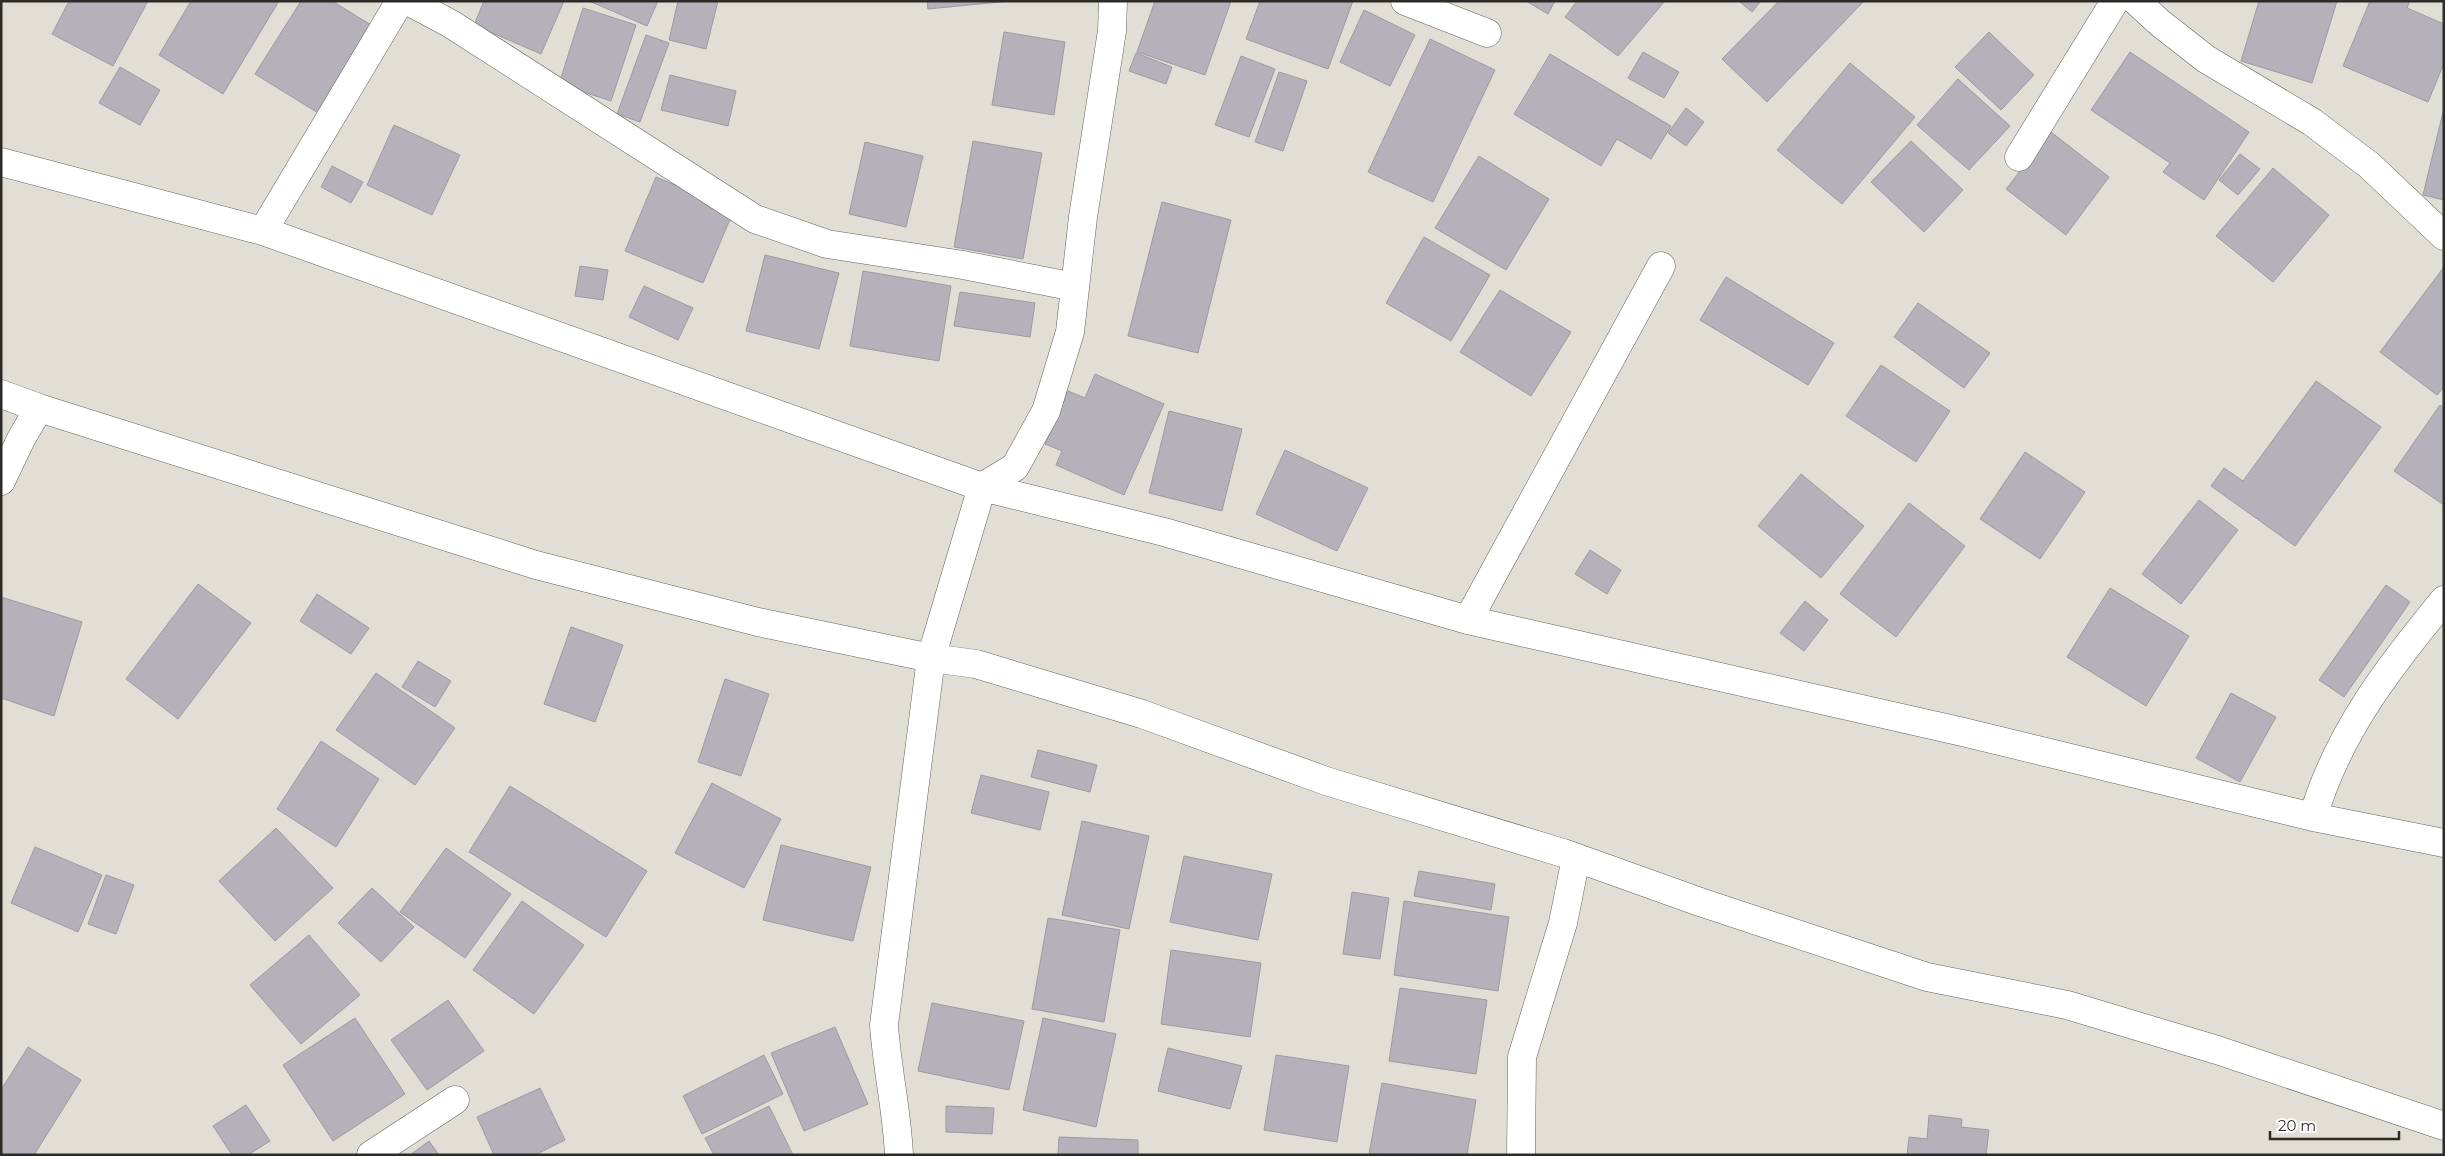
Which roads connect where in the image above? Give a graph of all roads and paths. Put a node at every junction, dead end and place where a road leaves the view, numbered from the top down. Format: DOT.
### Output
graph roads {
  1 [pos="400,1"];
  2 [pos="408,1"];
  3 [pos="1113,1"];
  4 [pos="1405,1"];
  5 [pos="2115,1"];
  6 [pos="2136,1"];
  7 [pos="1488,33"];
  8 [pos="2018,156"];
  9 [pos="1,162"];
  10 [pos="263,231"];
  11 [pos="2444,236"];
  12 [pos="1661,266"];
  13 [pos="1075,287"];
  14 [pos="1,394"];
  15 [pos="39,408"];
  16 [pos="1,481"];
  17 [pos="982,487"];
  18 [pos="2444,600"];
  19 [pos="1468,620"];
  20 [pos="931,658"];
  21 [pos="2313,817"];
  22 [pos="2444,843"];
  23 [pos="1576,858"];
  24 [pos="455,1100"];
  25 [pos="2444,1126"];
  26 [pos="371,1155"];
  27 [pos="899,1155"];
  28 [pos="1521,1155"];
  1 -- 10 [label="street"];
  2 -- 13 [label="street"];
  3 -- 13 [label="street"];
  4 -- 7 [label="street"];
  5 -- 8 [label="street"];
  6 -- 11 [label="street"];
  9 -- 10 [label="street"];
  10 -- 17 [label="street"];
  12 -- 19 [label="street"];
  13 -- 17 [label="street"];
  14 -- 15 [label="street"];
  15 -- 16 [label="street"];
  15 -- 20 [label="street"];
  17 -- 19 [label="street"];
  17 -- 20 [label="street"];
  18 -- 21 [label="street"];
  19 -- 21 [label="street"];
  20 -- 23 [label="street"];
  20 -- 27 [label="street"];
  21 -- 22 [label="street"];
  23 -- 25 [label="street"];
  23 -- 28 [label="street"];
  24 -- 26 [label="street"];
}
